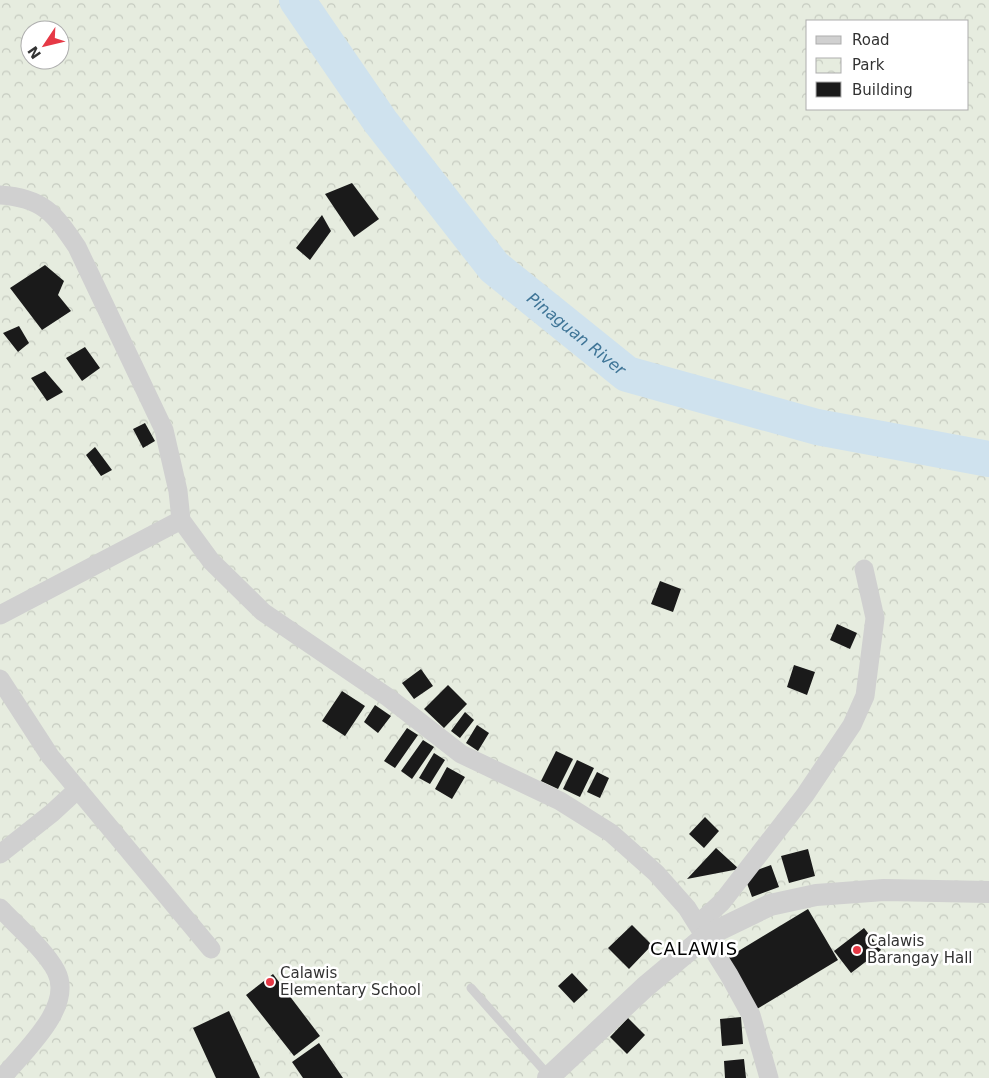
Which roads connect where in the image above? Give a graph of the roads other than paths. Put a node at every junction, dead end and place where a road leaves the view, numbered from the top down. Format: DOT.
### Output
graph roads {
  1 [pos="0,195"];
  2 [pos="181,520"];
  3 [pos="864,569"];
  4 [pos="0,615"];
  5 [pos="0,679"];
  6 [pos="78,790"];
  7 [pos="0,854"];
  8 [pos="989,892"];
  9 [pos="0,908"];
  10 [pos="702,930"];
  11 [pos="211,948"];
  12 [pos="471,988"];
  13 [pos="550,1077"];
  14 [pos="2,1078"];
  15 [pos="769,1078"];
  1 -- 2 [label="street"];
  2 -- 4 [label="street"];
  2 -- 10 [label="street"];
  3 -- 10 [label="street"];
  5 -- 6 [label="street"];
  6 -- 7 [label="street"];
  6 -- 11 [label="street"];
  8 -- 10 [label="street"];
  9 -- 14 [label="street"];
  10 -- 13 [label="street"];
  10 -- 15 [label="street"];
  12 -- 13 [label="lane"];
}
